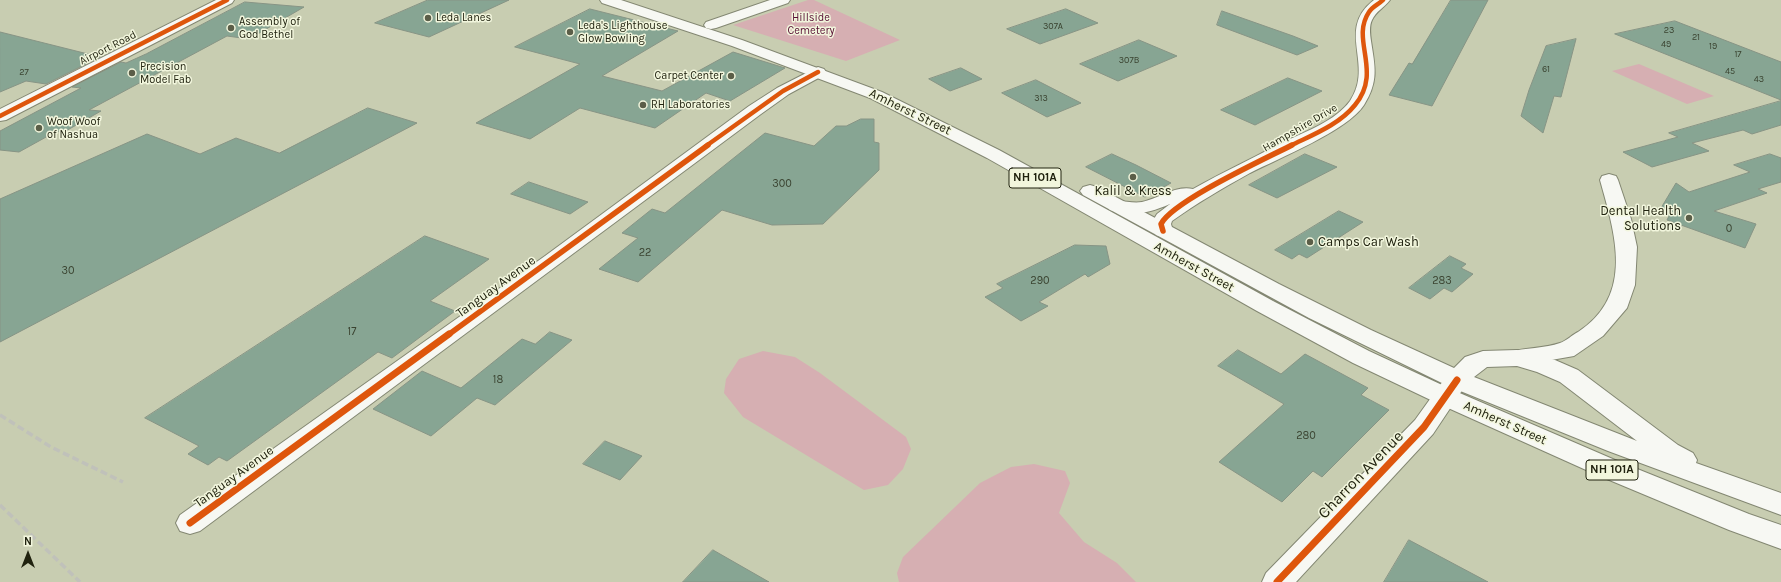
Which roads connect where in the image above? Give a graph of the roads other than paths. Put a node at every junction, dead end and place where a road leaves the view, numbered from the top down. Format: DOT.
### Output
graph roads {
  1 [pos="227,0"];
  2 [pos="607,0"];
  3 [pos="634,0"];
  4 [pos="783,0"];
  5 [pos="1383,0"];
  6 [pos="711,25"];
  7 [pos="818,72"];
  8 [pos="0,116"];
  9 [pos="1609,180"];
  10 [pos="1200,193"];
  11 [pos="1117,206"];
  12 [pos="1163,231"];
  13 [pos="1566,350"];
  14 [pos="1516,358"];
  15 [pos="1569,376"];
  16 [pos="1451,388"];
  17 [pos="1730,486"];
  18 [pos="1781,504"];
  19 [pos="190,523"];
  20 [pos="1781,537"];
  21 [pos="1277,582"];
  1 -- 8 [label="main road, Airport Road"];
  2 -- 7 [label="main road, Amherst Street / NH 101A"];
  3 -- 6 [label="main road, Amherst Street / NH 101A"];
  4 -- 6 [label="main road"];
  5 -- 10 [label="main road, Hampshire Drive"];
  6 -- 11 [label="main road, Amherst Street / NH 101A"];
  7 -- 16 [label="main road, Amherst Street / NH 101A"];
  7 -- 19 [label="main road, Tanguay Avenue"];
  9 -- 13 [label="main road"];
  10 -- 11 [label="main road, Hampshire Drive"];
  10 -- 12 [label="main road, Hampshire Drive"];
  11 -- 12 [label="main road, Amherst Street / NH 101A"];
  12 -- 16 [label="main road, Amherst Street / NH 101A"];
  13 -- 14 [label="main road"];
  13 -- 15 [label="main road"];
  14 -- 15 [label="main road"];
  14 -- 16 [label="main road, Charron Avenue"];
  15 -- 17 [label="main road"];
  16 -- 17 [label="main road, Amherst Street / NH 101A"];
  16 -- 20 [label="main road, Amherst Street / NH 101A"];
  16 -- 21 [label="main road, Charron Avenue"];
  17 -- 18 [label="main road, Amherst Street / NH 101A"];
}
